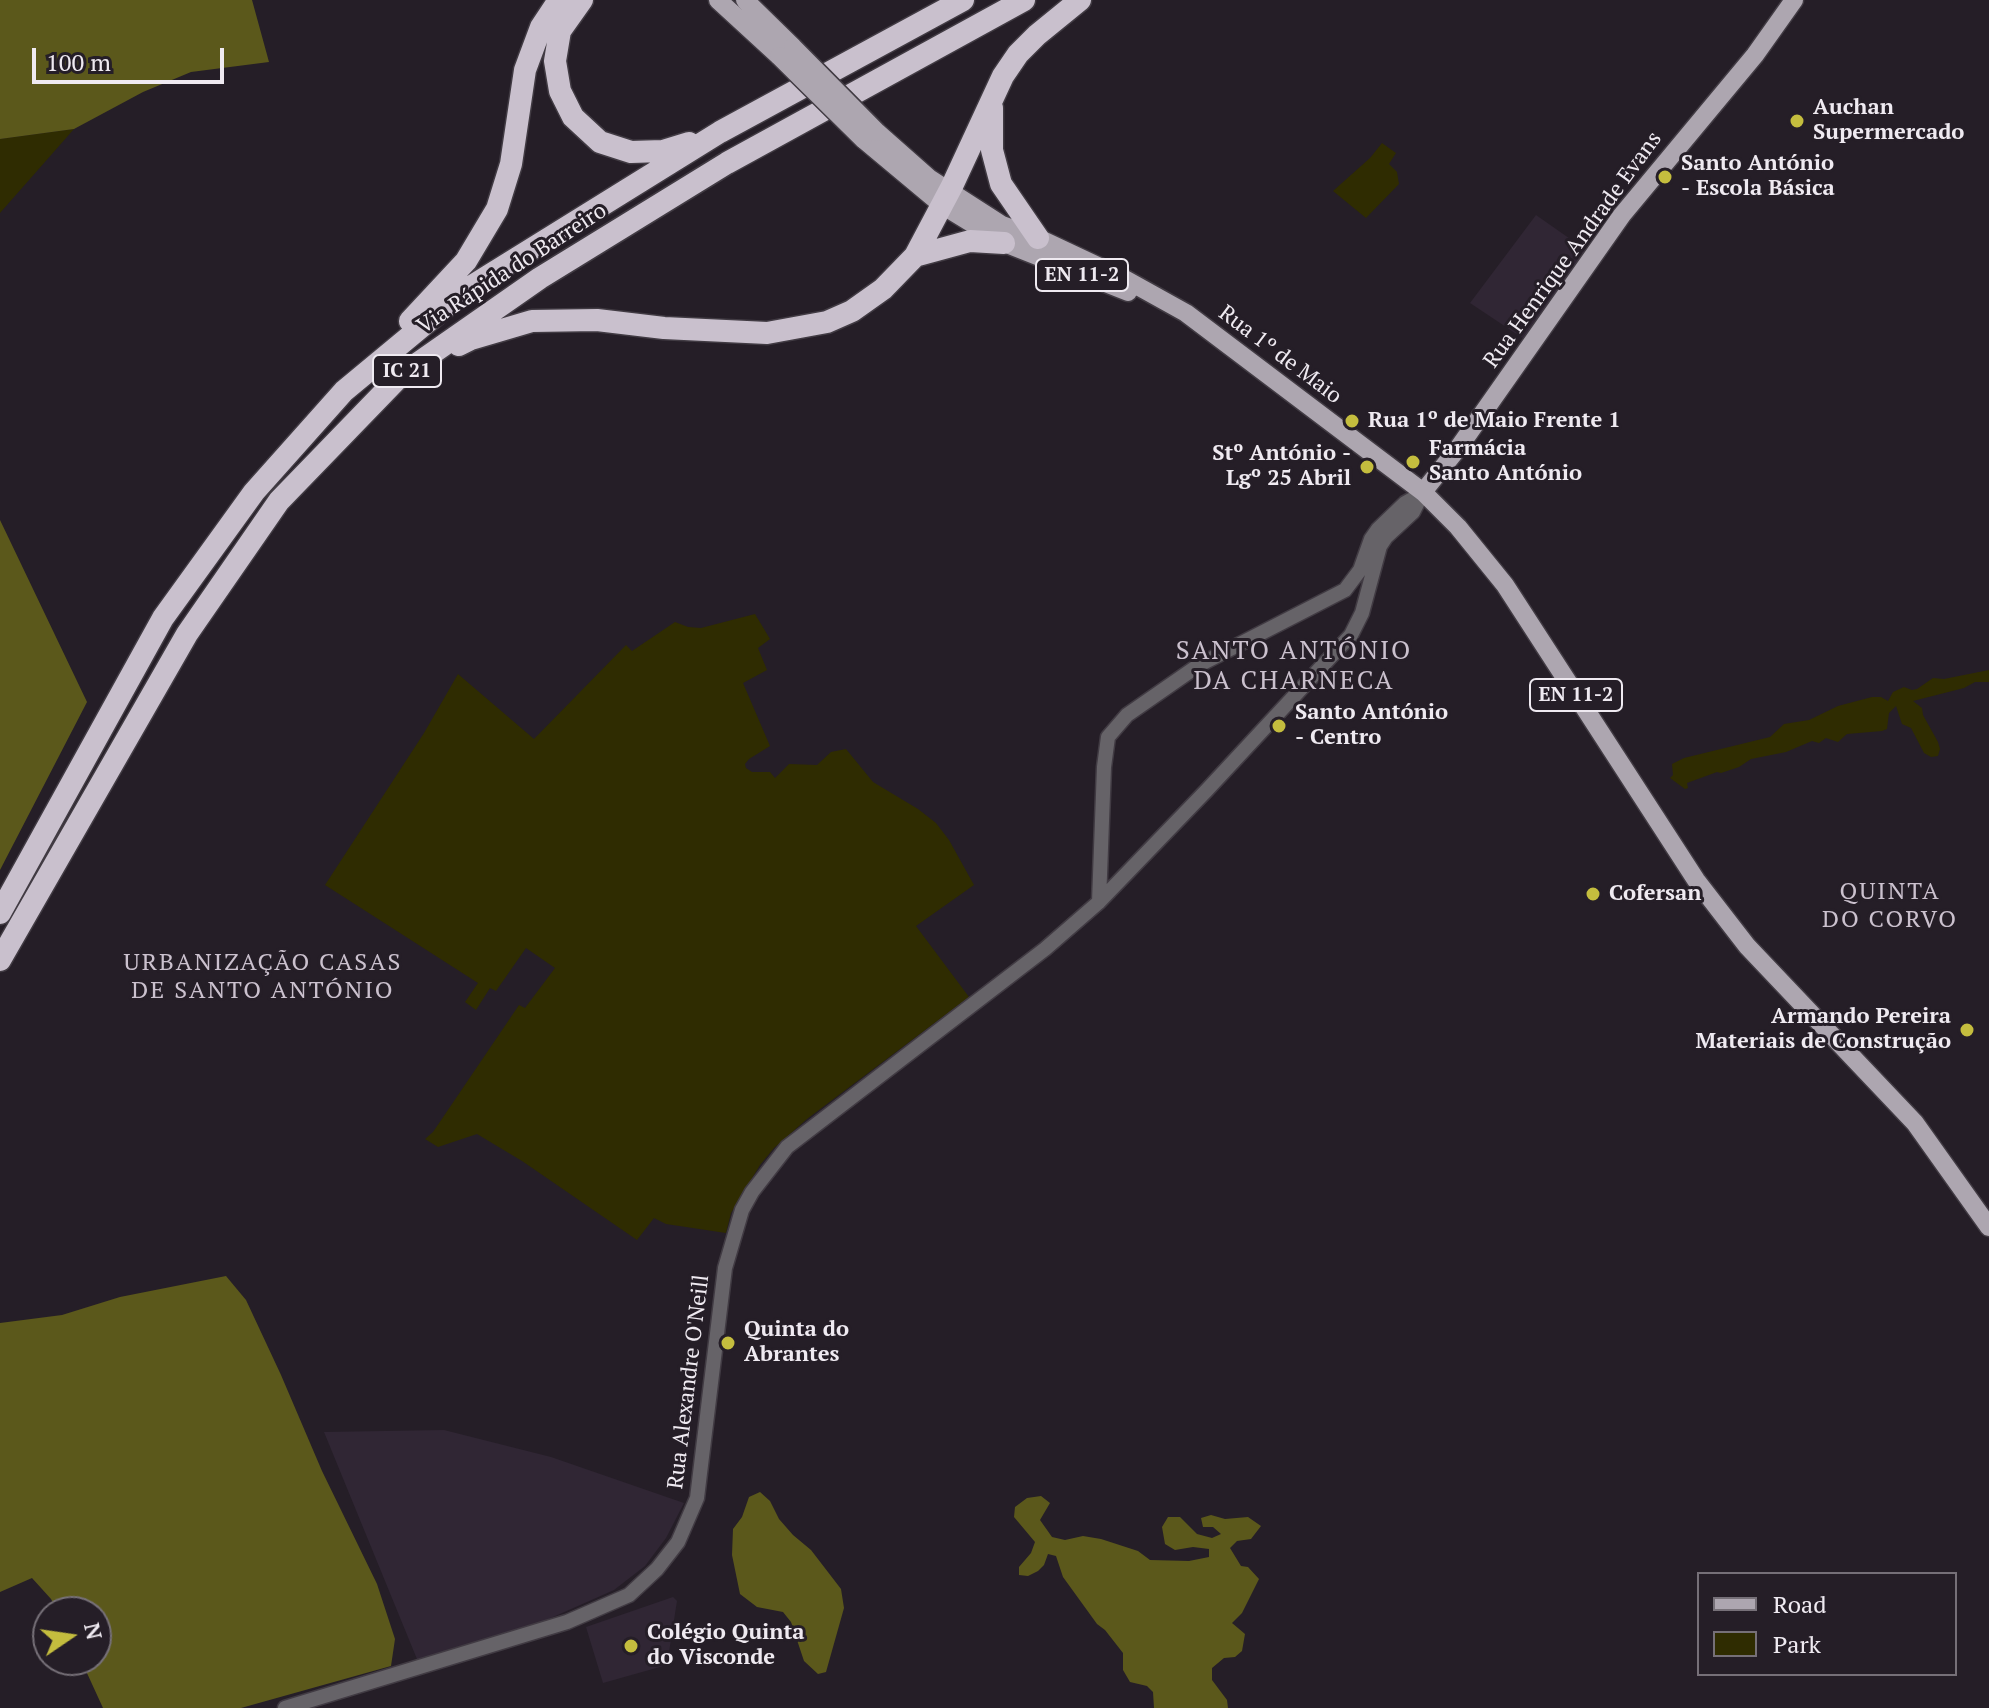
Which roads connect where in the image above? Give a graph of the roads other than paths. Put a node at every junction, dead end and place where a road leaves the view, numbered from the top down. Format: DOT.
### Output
graph roads {
  1 [pos="559,0"];
  2 [pos="582,0"];
  3 [pos="718,0"];
  4 [pos="745,0"];
  5 [pos="963,0"];
  6 [pos="1024,0"];
  7 [pos="1080,0"];
  8 [pos="1794,0"];
  9 [pos="786,52"];
  10 [pos="995,88"];
  11 [pos="720,132"];
  12 [pos="945,199"];
  13 [pos="1038,238"];
  14 [pos="1004,243"];
  15 [pos="915,256"];
  16 [pos="1186,313"];
  17 [pos="401,375"];
  18 [pos="344,391"];
  19 [pos="1423,492"];
  20 [pos="1345,590"];
  21 [pos="1364,605"];
  22 [pos="1099,902"];
  23 [pos="0,913"];
  24 [pos="0,960"];
  25 [pos="1989,1227"];
  26 [pos="285,1708"];
  1 -- 18 [label="highway"];
  2 -- 11 [label="highway"];
  3 -- 9 [label="main road, EN 11-2"];
  4 -- 9 [label="main road, EN 11-2"];
  5 -- 11 [label="highway, Via Rápida do Barreiro / IC 21"];
  6 -- 17 [label="highway, Via Rápida do Barreiro / IC 21"];
  7 -- 10 [label="highway"];
  8 -- 19 [label="main road, Rua Henrique Andrade Evans"];
  9 -- 12 [label="main road, EN 11-2, bridge"];
  10 -- 12 [label="highway"];
  10 -- 13 [label="highway"];
  11 -- 18 [label="highway, Via Rápida do Barreiro / IC 21"];
  12 -- 13 [label="main road, EN 11-2"];
  12 -- 14 [label="main road, EN 11-2"];
  12 -- 15 [label="highway"];
  13 -- 16 [label="main road, EN 11-2"];
  14 -- 15 [label="highway"];
  14 -- 16 [label="main road, EN 11-2"];
  15 -- 17 [label="highway"];
  16 -- 19 [label="main road, Rua 1º de Maio / EN 11-2"];
  17 -- 24 [label="highway, Via Rápida do Barreiro / IC 21"];
  18 -- 23 [label="highway, Via Rápida do Barreiro / IC 21"];
  19 -- 20 [label="street"];
  19 -- 21 [label="street, Rua Alexandre O'Neill"];
  19 -- 25 [label="main road, EN 11-2"];
  20 -- 21 [label="street"];
  20 -- 22 [label="street"];
  21 -- 22 [label="street, Rua Alexandre O'Neill"];
  22 -- 26 [label="street, Rua Alexandre O'Neill"];
}
